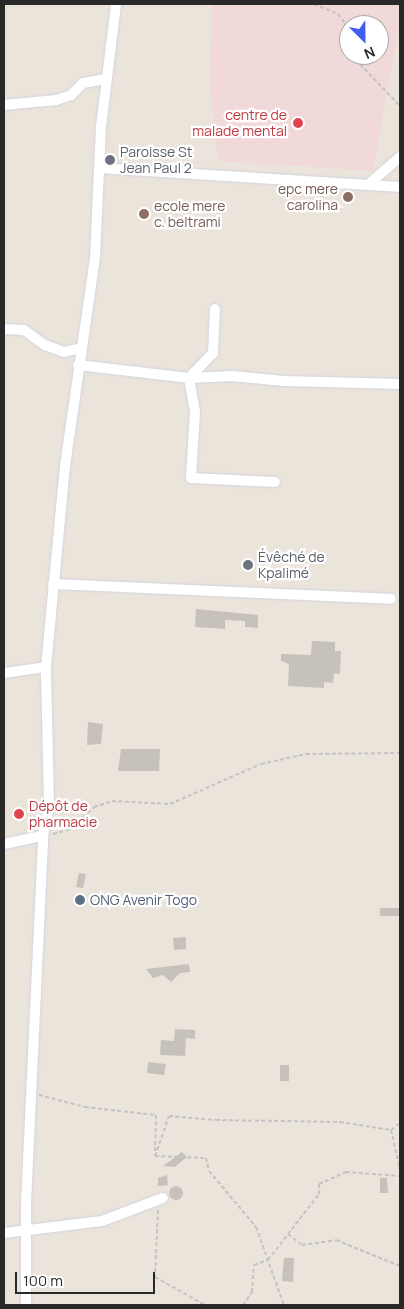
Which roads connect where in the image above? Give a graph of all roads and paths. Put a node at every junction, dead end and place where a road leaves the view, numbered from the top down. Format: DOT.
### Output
graph roads {
  1 [pos="116,4"];
  2 [pos="314,4"];
  3 [pos="339,15"];
  4 [pos="361,65"];
  5 [pos="106,79"];
  6 [pos="4,105"];
  7 [pos="400,106"];
  8 [pos="400,157"];
  9 [pos="99,168"];
  10 [pos="370,182"];
  11 [pos="400,187"];
  12 [pos="215,309"];
  13 [pos="4,329"];
  14 [pos="81,348"];
  15 [pos="78,365"];
  16 [pos="189,378"];
  17 [pos="400,384"];
  18 [pos="275,482"];
  19 [pos="54,584"];
  20 [pos="391,599"];
  21 [pos="46,667"];
  22 [pos="4,673"];
  23 [pos="400,753"];
  24 [pos="43,836"];
  25 [pos="4,844"];
  26 [pos="32,1095"];
  27 [pos="400,1123"];
  28 [pos="391,1130"];
  29 [pos="155,1156"];
  30 [pos="400,1169"];
  31 [pos="400,1176"];
  32 [pos="160,1199"];
  33 [pos="27,1232"];
  34 [pos="4,1233"];
  35 [pos="288,1234"];
  36 [pos="268,1260"];
  37 [pos="400,1266"];
  38 [pos="26,1305"];
  39 [pos="205,1305"];
  40 [pos="243,1305"];
  41 [pos="284,1305"];
  1 -- 5 [label="street"];
  2 -- 3 [label="path"];
  4 -- 7 [label="path"];
  5 -- 6 [label="street"];
  5 -- 9 [label="street"];
  8 -- 10 [label="street"];
  9 -- 10 [label="street"];
  9 -- 14 [label="street"];
  10 -- 11 [label="street"];
  12 -- 16 [label="street"];
  13 -- 14 [label="street"];
  14 -- 15 [label="street"];
  15 -- 16 [label="street"];
  15 -- 19 [label="street"];
  16 -- 17 [label="street"];
  16 -- 18 [label="street"];
  19 -- 20 [label="street"];
  19 -- 21 [label="street"];
  21 -- 22 [label="street"];
  21 -- 24 [label="street"];
  23 -- 24 [label="path"];
  24 -- 25 [label="street"];
  24 -- 26 [label="street"];
  26 -- 29 [label="path"];
  26 -- 33 [label="street"];
  27 -- 28 [label="path"];
  28 -- 29 [label="path"];
  28 -- 30 [label="path"];
  29 -- 36 [label="path"];
  31 -- 35 [label="path"];
  32 -- 33 [label="street"];
  32 -- 39 [label="path"];
  33 -- 34 [label="street"];
  33 -- 38 [label="street"];
  35 -- 36 [label="path"];
  35 -- 37 [label="path"];
  36 -- 40 [label="path"];
  36 -- 41 [label="path"];
}
